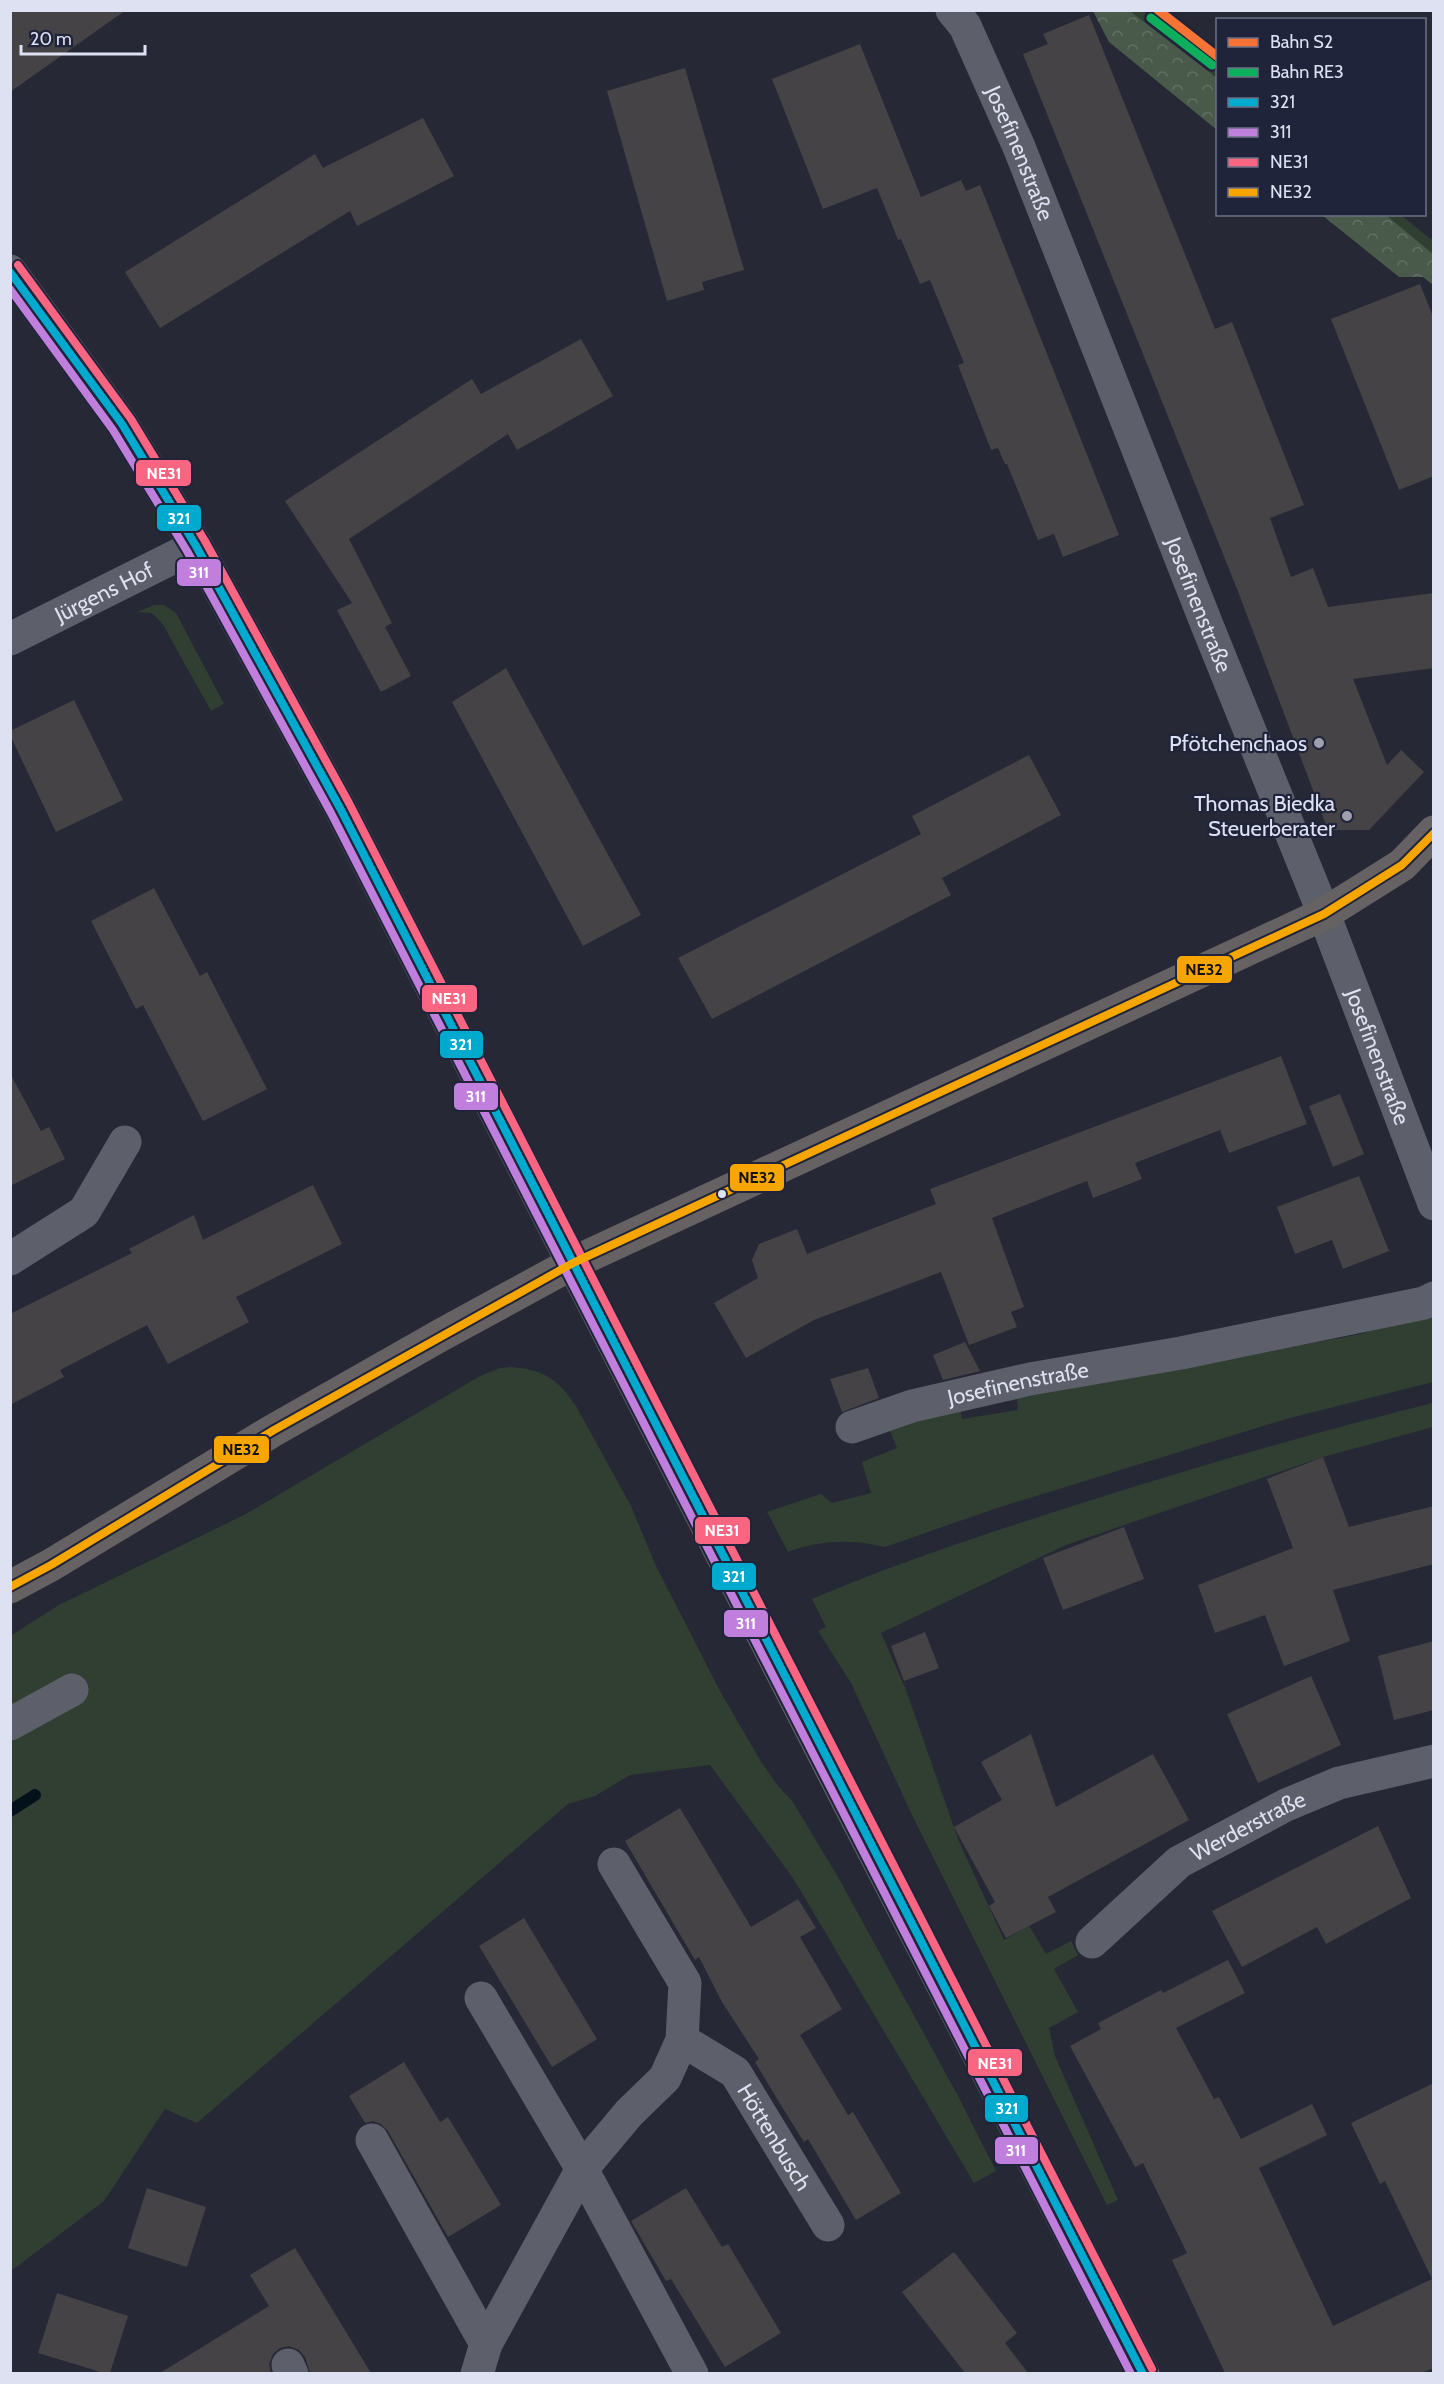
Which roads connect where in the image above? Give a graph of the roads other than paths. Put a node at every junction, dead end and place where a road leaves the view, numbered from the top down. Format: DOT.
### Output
graph roads {
  1 [pos="952,10"];
  2 [pos="10,271"];
  3 [pos="196,546"];
  4 [pos="10,639"];
  5 [pos="1434,832"];
  6 [pos="1324,914"];
  7 [pos="125,1142"];
  8 [pos="1434,1204"];
  9 [pos="10,1259"];
  10 [pos="573,1263"];
  11 [pos="1434,1298"];
  12 [pos="852,1427"];
  13 [pos="10,1587"];
  14 [pos="72,1690"];
  15 [pos="10,1724"];
  16 [pos="1434,1761"];
  17 [pos="615,1864"];
  18 [pos="1092,1942"];
  19 [pos="481,1998"];
  20 [pos="682,2040"];
  21 [pos="372,2140"];
  22 [pos="582,2169"];
  23 [pos="828,2225"];
  24 [pos="481,2359"];
  25 [pos="692,2373"];
  26 [pos="1143,2373"];
  1 -- 6 [label="street, Josefinenstraße"];
  2 -- 3 [label="street"];
  3 -- 4 [label="street, Jürgens Hof"];
  3 -- 10 [label="street"];
  5 -- 6 [label="main road"];
  6 -- 8 [label="street, Josefinenstraße"];
  6 -- 10 [label="main road"];
  7 -- 9 [label="street"];
  10 -- 13 [label="main road"];
  10 -- 26 [label="street"];
  11 -- 12 [label="street, Josefinenstraße"];
  14 -- 15 [label="street"];
  16 -- 18 [label="street, Werderstraße"];
  17 -- 20 [label="street"];
  19 -- 22 [label="street"];
  20 -- 22 [label="street"];
  20 -- 23 [label="street, Höttenbusch"];
  21 -- 24 [label="street"];
  22 -- 24 [label="street"];
  22 -- 25 [label="street"];
}
